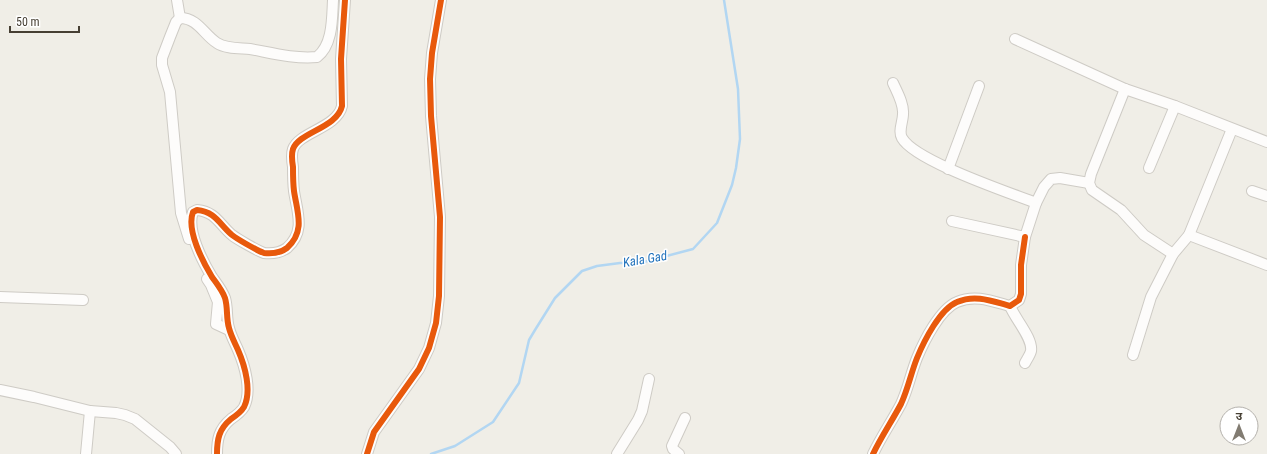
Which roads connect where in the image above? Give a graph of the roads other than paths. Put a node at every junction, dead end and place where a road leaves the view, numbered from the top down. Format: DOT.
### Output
graph roads {
  1 [pos="177,0"];
  2 [pos="333,0"];
  3 [pos="345,0"];
  4 [pos="441,0"];
  5 [pos="180,18"];
  6 [pos="1015,39"];
  7 [pos="893,83"];
  8 [pos="979,86"];
  9 [pos="1125,89"];
  10 [pos="1175,106"];
  11 [pos="1232,129"];
  12 [pos="1267,142"];
  13 [pos="1149,168"];
  14 [pos="948,169"];
  15 [pos="1089,183"];
  16 [pos="1252,190"];
  17 [pos="1267,196"];
  18 [pos="1036,203"];
  19 [pos="952,220"];
  20 [pos="1189,235"];
  21 [pos="1025,237"];
  22 [pos="1173,254"];
  23 [pos="1267,265"];
  24 [pos="0,297"];
  25 [pos="83,300"];
  26 [pos="1010,306"];
  27 [pos="229,330"];
  28 [pos="1133,355"];
  29 [pos="1025,363"];
  30 [pos="649,379"];
  31 [pos="0,390"];
  32 [pos="90,411"];
  33 [pos="685,418"];
  34 [pos="86,454"];
  35 [pos="176,454"];
  36 [pos="217,454"];
  37 [pos="367,454"];
  38 [pos="617,454"];
  39 [pos="679,454"];
  40 [pos="873,454"];
  1 -- 5 [label="street"];
  2 -- 5 [label="street"];
  3 -- 27 [label="street"];
  4 -- 37 [label="street"];
  5 -- 27 [label="street"];
  6 -- 9 [label="street"];
  7 -- 14 [label="street"];
  8 -- 14 [label="street"];
  9 -- 10 [label="street"];
  9 -- 15 [label="street"];
  10 -- 11 [label="street"];
  10 -- 13 [label="street"];
  11 -- 12 [label="street"];
  11 -- 20 [label="street"];
  14 -- 18 [label="street"];
  15 -- 18 [label="street"];
  15 -- 22 [label="street"];
  16 -- 17 [label="street"];
  18 -- 21 [label="street"];
  19 -- 21 [label="street"];
  20 -- 22 [label="street"];
  20 -- 23 [label="street"];
  21 -- 26 [label="street"];
  22 -- 28 [label="street"];
  24 -- 25 [label="street"];
  26 -- 29 [label="street"];
  26 -- 40 [label="street"];
  27 -- 36 [label="street"];
  30 -- 38 [label="street"];
  31 -- 32 [label="street"];
  32 -- 34 [label="street"];
  32 -- 35 [label="street"];
  33 -- 39 [label="street"];
}
